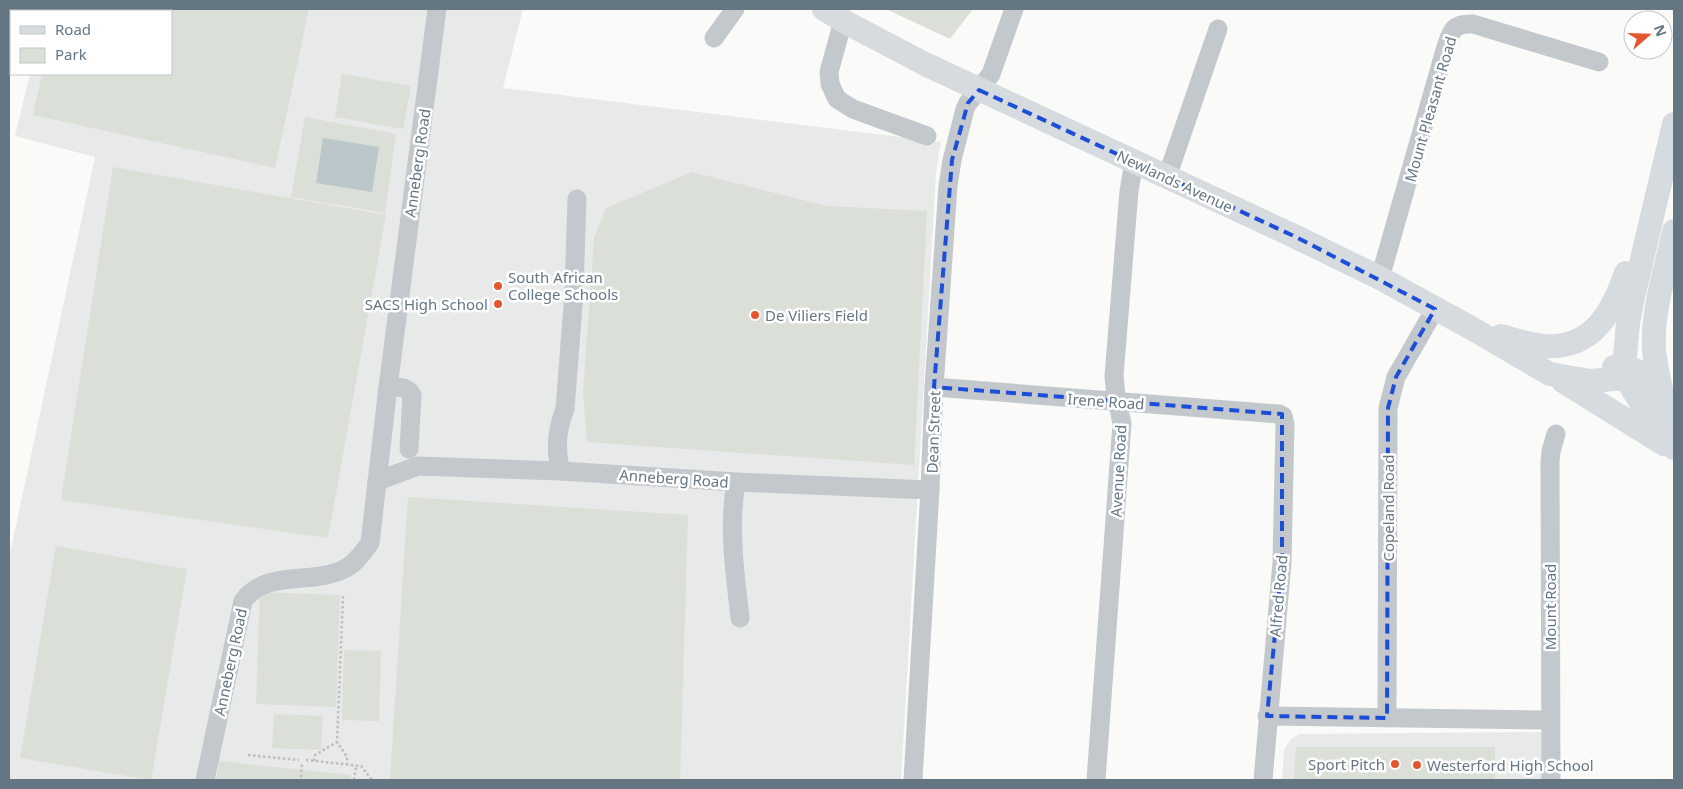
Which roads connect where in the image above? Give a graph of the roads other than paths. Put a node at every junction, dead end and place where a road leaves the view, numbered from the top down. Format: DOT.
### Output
graph roads {
  1 [pos="437,9"];
  2 [pos="735,9"];
  3 [pos="1014,9"];
  4 [pos="833,15"];
  5 [pos="1218,29"];
  6 [pos="714,38"];
  7 [pos="1599,62"];
  8 [pos="979,90"];
  9 [pos="1674,124"];
  10 [pos="927,136"];
  11 [pos="1134,162"];
  12 [pos="1167,177"];
  13 [pos="577,199"];
  14 [pos="1674,213"];
  15 [pos="1652,220"];
  16 [pos="1674,231"];
  17 [pos="1380,278"];
  18 [pos="1435,309"];
  19 [pos="1473,329"];
  20 [pos="1523,358"];
  21 [pos="1628,371"];
  22 [pos="1550,374"];
  23 [pos="388,387"];
  24 [pos="934,387"];
  25 [pos="1117,402"];
  26 [pos="1669,413"];
  27 [pos="1279,414"];
  28 [pos="1556,434"];
  29 [pos="382,437"];
  30 [pos="409,449"];
  31 [pos="1674,450"];
  32 [pos="418,466"];
  33 [pos="561,471"];
  34 [pos="377,481"];
  35 [pos="736,482"];
  36 [pos="930,490"];
  37 [pos="740,618"];
  38 [pos="1267,716"];
  39 [pos="1387,718"];
  40 [pos="1550,720"];
  41 [pos="205,780"];
  42 [pos="913,780"];
  43 [pos="1096,780"];
  44 [pos="1262,780"];
  45 [pos="1551,780"];
  1 -- 23 [label="street, Anneberg Road"];
  2 -- 6 [label="street"];
  3 -- 8 [label="street, Dean Street"];
  4 -- 8 [label="main road, Newlands Avenue"];
  4 -- 10 [label="street"];
  5 -- 12 [label="street"];
  7 -- 17 [label="street, Mount Pleasant Road"];
  8 -- 11 [label="main road, Newlands Avenue"];
  8 -- 24 [label="street, Dean Street"];
  9 -- 15 [label="main road"];
  11 -- 12 [label="main road, Newlands Avenue"];
  11 -- 25 [label="street, Avenue Road"];
  12 -- 17 [label="main road, Newlands Avenue"];
  13 -- 33 [label="street"];
  14 -- 21 [label="main road"];
  15 -- 19 [label="main road"];
  15 -- 21 [label="main road"];
  16 -- 26 [label="main road"];
  17 -- 18 [label="main road, Newlands Avenue"];
  18 -- 19 [label="main road, Newlands Avenue"];
  18 -- 39 [label="street, Copeland Road"];
  19 -- 20 [label="main road, Newlands Avenue"];
  20 -- 21 [label="main road, Newlands Avenue"];
  20 -- 22 [label="main road, Newlands Avenue"];
  21 -- 22 [label="main road, Newlands Avenue"];
  21 -- 26 [label="main road"];
  21 -- 31 [label="main road"];
  22 -- 31 [label="main road"];
  23 -- 29 [label="street, Anneberg Road"];
  23 -- 30 [label="street"];
  24 -- 25 [label="street, Irene Road"];
  24 -- 36 [label="street, Dean Street"];
  25 -- 27 [label="street, Irene Road"];
  25 -- 43 [label="street, Avenue Road"];
  27 -- 38 [label="street, Alfred Road"];
  28 -- 40 [label="street, Mount Road"];
  29 -- 30 [label="street"];
  29 -- 34 [label="street, Anneberg Road"];
  30 -- 32 [label="street"];
  32 -- 33 [label="street, Anneberg Road"];
  32 -- 34 [label="street, Anneberg Road"];
  33 -- 35 [label="street, Anneberg Road"];
  34 -- 41 [label="street, Anneberg Road"];
  35 -- 36 [label="street, Anneberg Road"];
  35 -- 37 [label="street"];
  36 -- 42 [label="street, Dean Street"];
  38 -- 39 [label="street"];
  38 -- 44 [label="street, Alfred Road"];
  39 -- 40 [label="street"];
  40 -- 45 [label="street, Mount Road"];
}
